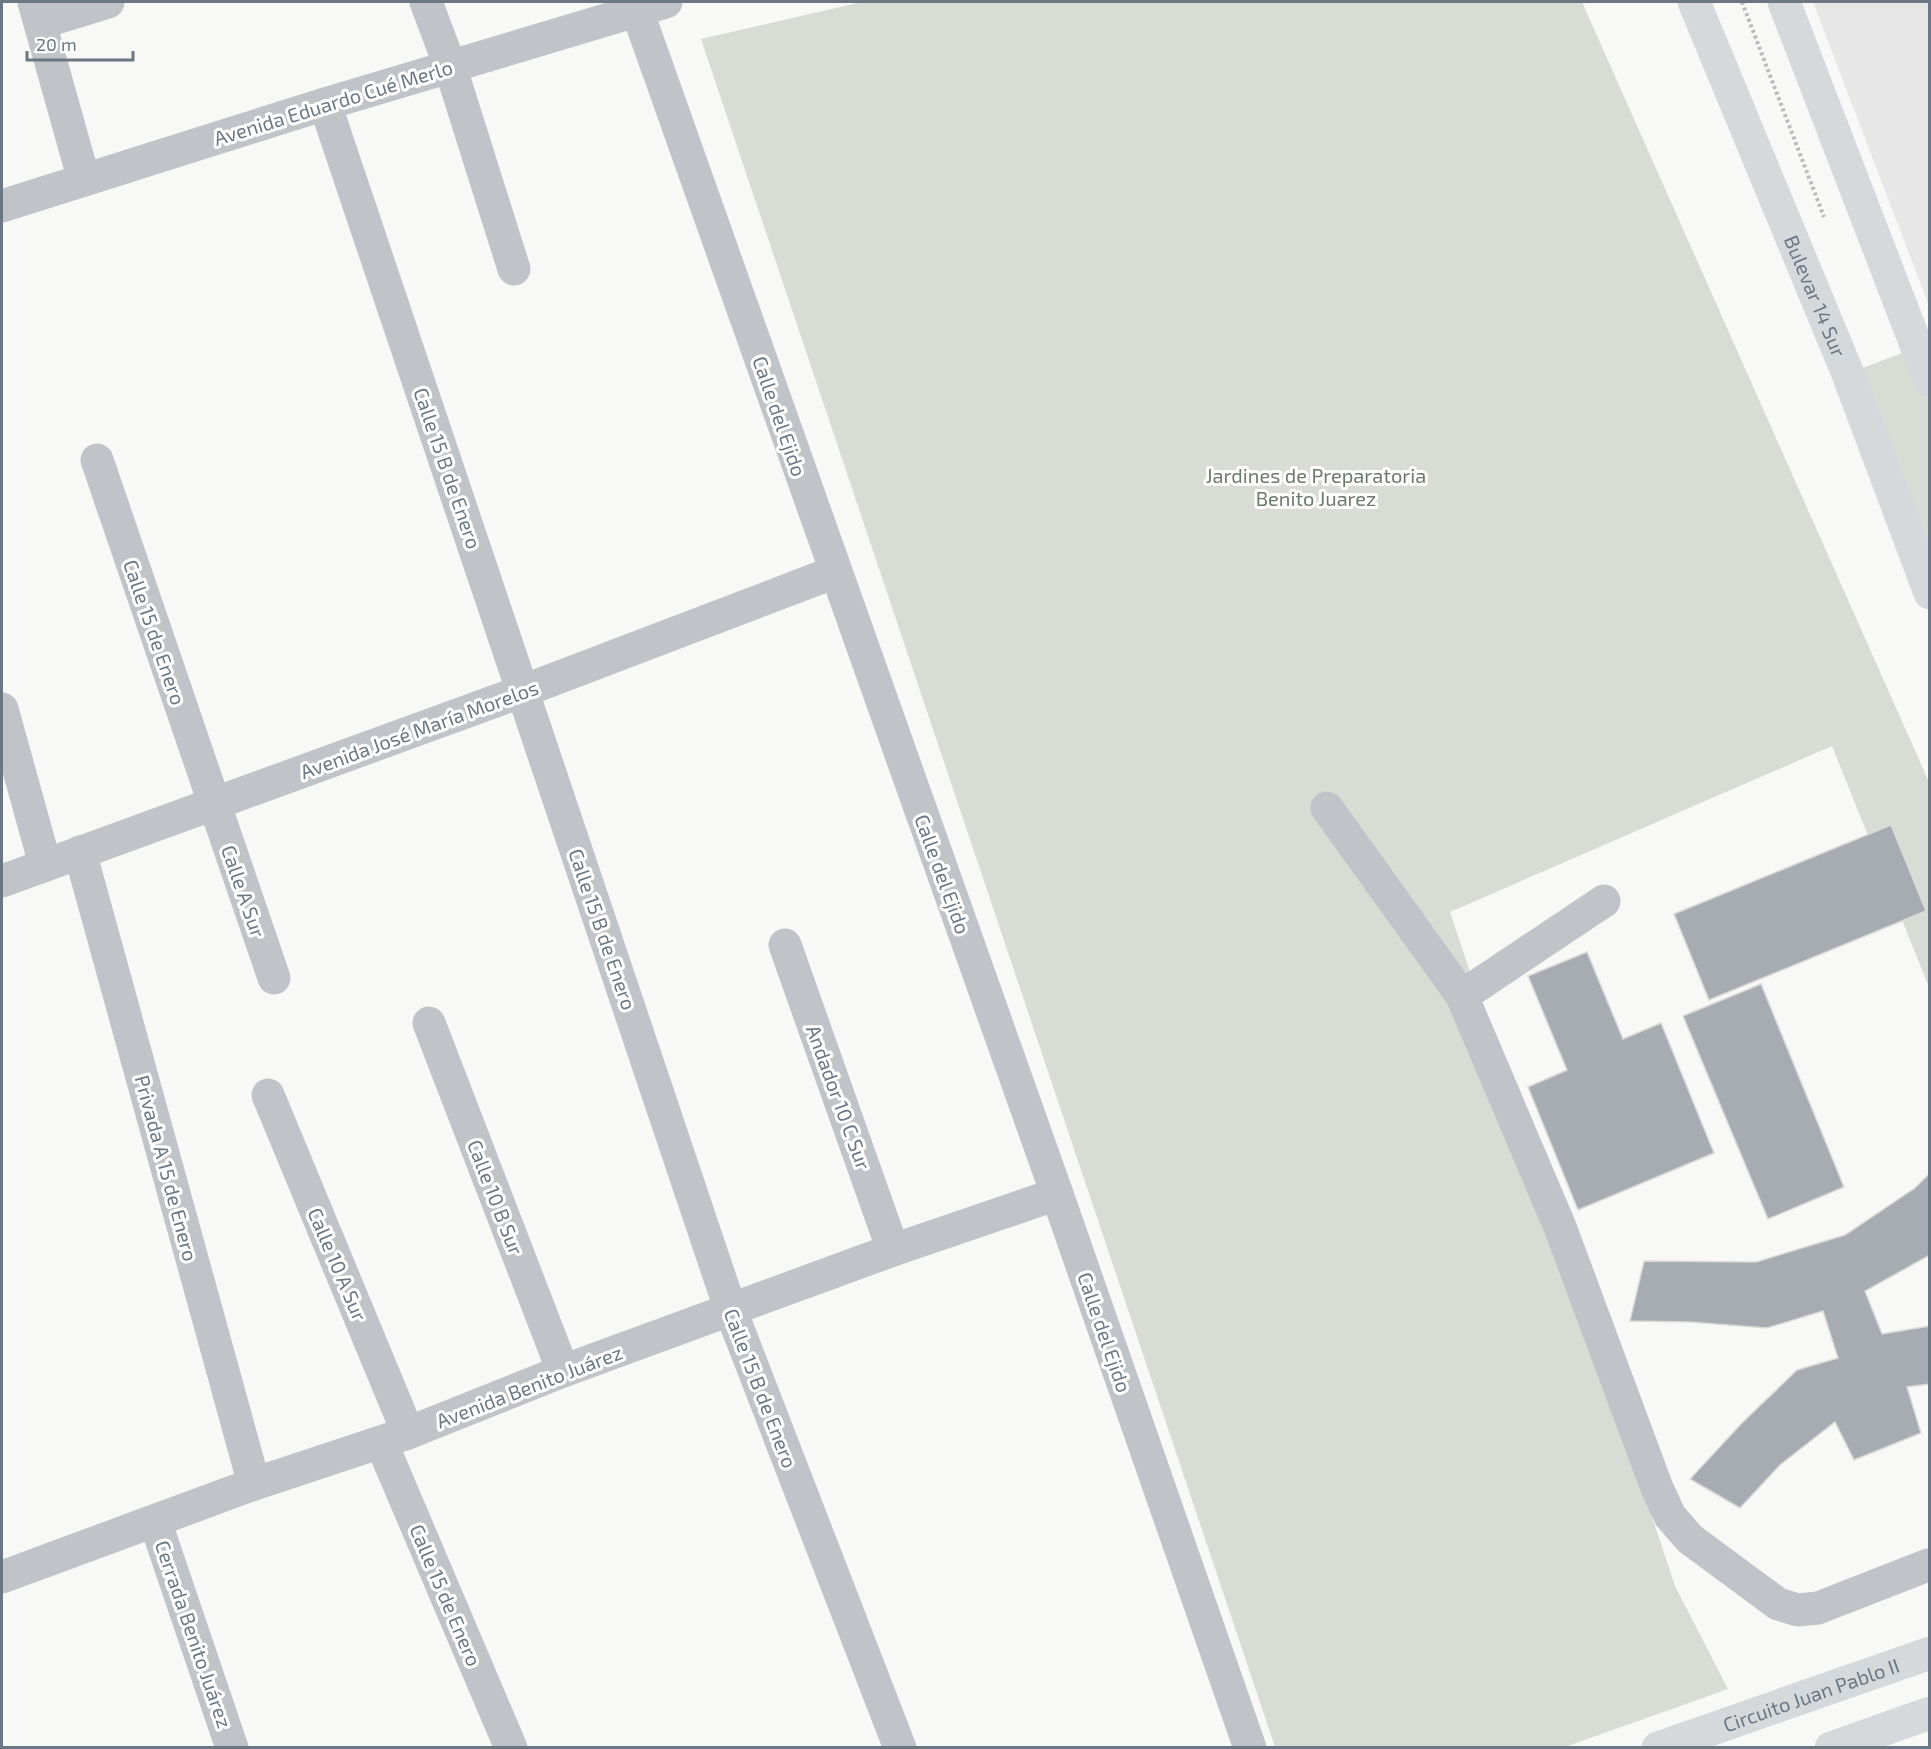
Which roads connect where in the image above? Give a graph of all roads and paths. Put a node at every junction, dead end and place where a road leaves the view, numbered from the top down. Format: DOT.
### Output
graph roads {
  1 [pos="108,2"];
  2 [pos="426,2"];
  3 [pos="1694,2"];
  4 [pos="1742,2"];
  5 [pos="1784,2"];
  6 [pos="645,4"];
  7 [pos="37,12"];
  8 [pos="450,66"];
  9 [pos="326,104"];
  10 [pos="84,180"];
  11 [pos="2,206"];
  12 [pos="1827,226"];
  13 [pos="514,269"];
  14 [pos="1929,381"];
  15 [pos="96,460"];
  16 [pos="836,572"];
  17 [pos="1929,593"];
  18 [pos="523,691"];
  19 [pos="2,709"];
  20 [pos="214,804"];
  21 [pos="1328,808"];
  22 [pos="80,852"];
  23 [pos="45,864"];
  24 [pos="2,881"];
  25 [pos="1604,901"];
  26 [pos="785,945"];
  27 [pos="274,978"];
  28 [pos="1462,996"];
  29 [pos="429,1023"];
  30 [pos="268,1095"];
  31 [pos="1056,1194"];
  32 [pos="893,1250"];
  33 [pos="731,1311"];
  34 [pos="563,1371"];
  35 [pos="395,1437"];
  36 [pos="254,1484"];
  37 [pos="155,1521"];
  38 [pos="1929,1566"];
  39 [pos="2,1577"];
  40 [pos="1929,1653"];
  41 [pos="1929,1713"];
  42 [pos="1872,1741"];
  43 [pos="232,1748"];
  44 [pos="512,1748"];
  45 [pos="900,1748"];
  46 [pos="1250,1748"];
  47 [pos="1658,1748"];
  48 [pos="1831,1748"];
  1 -- 7 [label="street"];
  2 -- 8 [label="street"];
  3 -- 17 [label="main road, Bulevar 14 Sur"];
  4 -- 12 [label="path"];
  5 -- 14 [label="main road"];
  6 -- 8 [label="street, Avenida Eduardo Cué Merlo"];
  6 -- 16 [label="street, Calle del Ejido"];
  7 -- 10 [label="street"];
  8 -- 9 [label="street, Avenida Eduardo Cué Merlo"];
  8 -- 13 [label="street"];
  9 -- 10 [label="street, Avenida Eduardo Cué Merlo"];
  9 -- 18 [label="street, Calle 15 B de Enero"];
  10 -- 11 [label="street, Avenida Eduardo Cué Merlo"];
  15 -- 20 [label="street, Calle 15 de Enero"];
  16 -- 18 [label="street, Avenida José María Morelos"];
  16 -- 31 [label="street, Calle del Ejido"];
  18 -- 20 [label="street, Avenida José María Morelos"];
  18 -- 33 [label="street, Calle 15 B de Enero"];
  19 -- 23 [label="street"];
  20 -- 22 [label="street, Avenida José María Morelos"];
  20 -- 27 [label="street, Calle A Sur"];
  21 -- 28 [label="street"];
  22 -- 23 [label="street, Avenida José María Morelos"];
  22 -- 36 [label="street, Privada A 15 de Enero"];
  23 -- 24 [label="street, Avenida José María Morelos"];
  25 -- 28 [label="street"];
  26 -- 32 [label="street, Andador 10 C Sur"];
  28 -- 38 [label="street"];
  29 -- 34 [label="street, Calle 10 B Sur"];
  30 -- 35 [label="street, Calle 10 A Sur"];
  31 -- 32 [label="street, Avenida Benito Juárez"];
  31 -- 46 [label="street, Calle del Ejido"];
  32 -- 33 [label="street, Avenida Benito Juárez"];
  33 -- 34 [label="street, Avenida Benito Juárez"];
  33 -- 45 [label="street, Calle 15 B de Enero"];
  34 -- 35 [label="street, Avenida Benito Juárez"];
  35 -- 36 [label="street, Avenida Benito Juárez"];
  35 -- 44 [label="street, Calle 15 de Enero"];
  36 -- 37 [label="street, Avenida Benito Juárez"];
  37 -- 39 [label="street, Avenida Benito Juárez"];
  37 -- 43 [label="street, Cerrada Benito Juárez"];
  40 -- 47 [label="main road, Circuito Juan Pablo II"];
  41 -- 42 [label="main road"];
  42 -- 48 [label="main road"];
}
